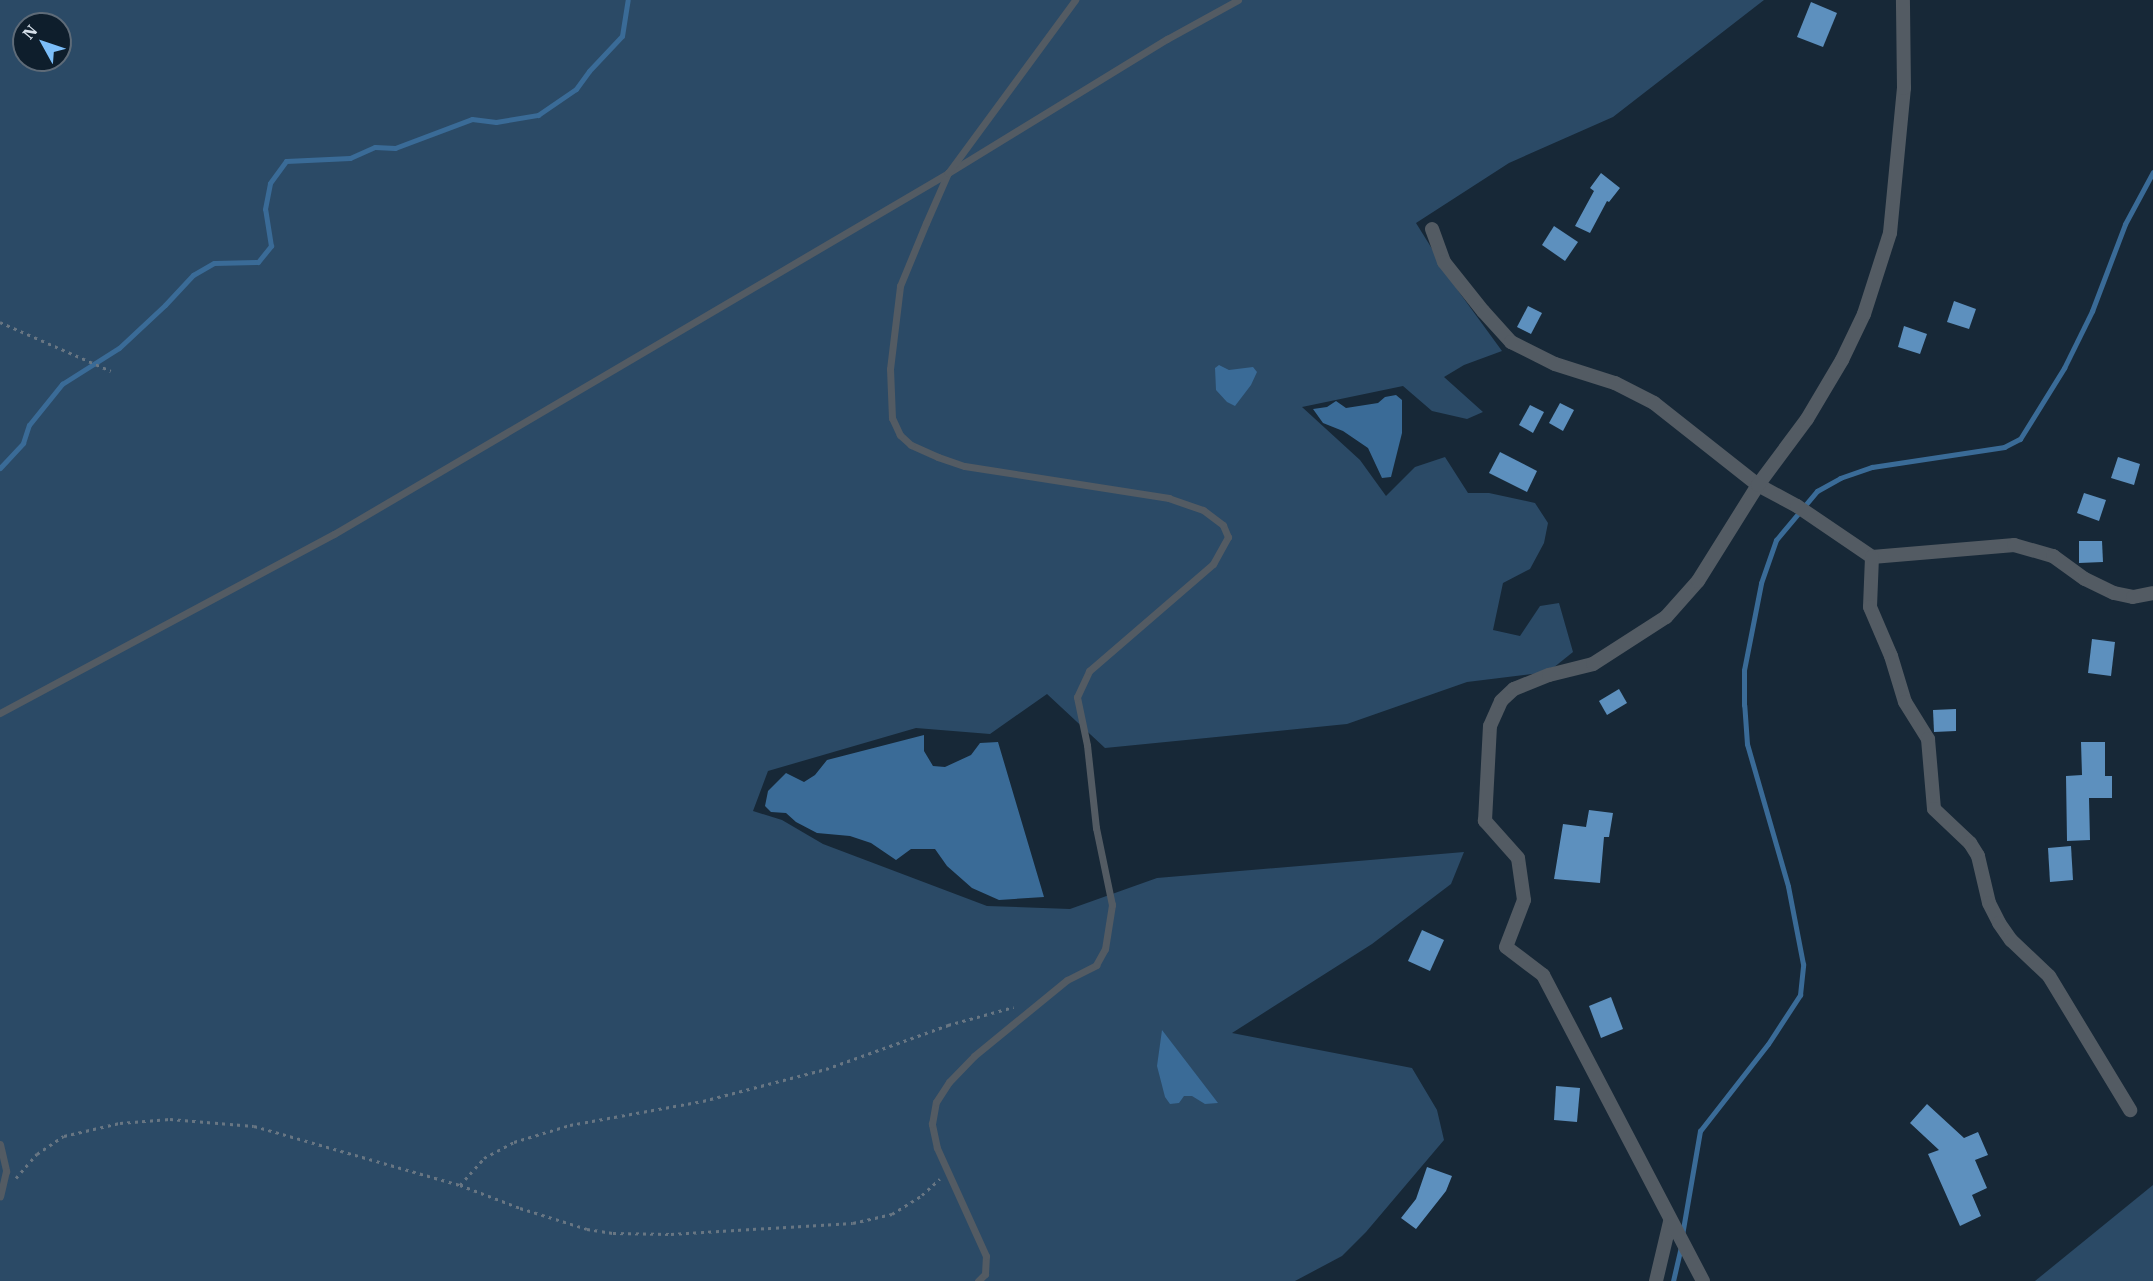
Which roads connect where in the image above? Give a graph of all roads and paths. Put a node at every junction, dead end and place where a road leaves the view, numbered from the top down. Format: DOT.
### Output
graph roads {
  1 [pos="1075,0"];
  2 [pos="1238,0"];
  3 [pos="1903,0"];
  4 [pos="948,173"];
  5 [pos="1432,229"];
  6 [pos="0,322"];
  7 [pos="111,371"];
  8 [pos="1758,485"];
  9 [pos="1872,557"];
  10 [pos="2153,592"];
  11 [pos="0,713"];
  12 [pos="1047,998"];
  13 [pos="2130,1110"];
  14 [pos="0,1144"];
  15 [pos="948,1171"];
  16 [pos="15,1180"];
  17 [pos="460,1185"];
  18 [pos="0,1196"];
  19 [pos="1671,1222"];
  20 [pos="978,1281"];
  21 [pos="1656,1281"];
  22 [pos="1702,1281"];
  1 -- 4 [label="lane"];
  2 -- 4 [label="lane"];
  3 -- 8 [label="street"];
  4 -- 11 [label="lane"];
  4 -- 12 [label="lane"];
  5 -- 8 [label="street"];
  6 -- 7 [label="path"];
  8 -- 9 [label="street"];
  8 -- 19 [label="street"];
  9 -- 10 [label="street"];
  9 -- 13 [label="street"];
  12 -- 15 [label="lane"];
  12 -- 17 [label="path"];
  14 -- 18 [label="lane"];
  15 -- 17 [label="path"];
  15 -- 20 [label="lane"];
  16 -- 17 [label="path"];
  19 -- 21 [label="street"];
  19 -- 22 [label="street"];
}
